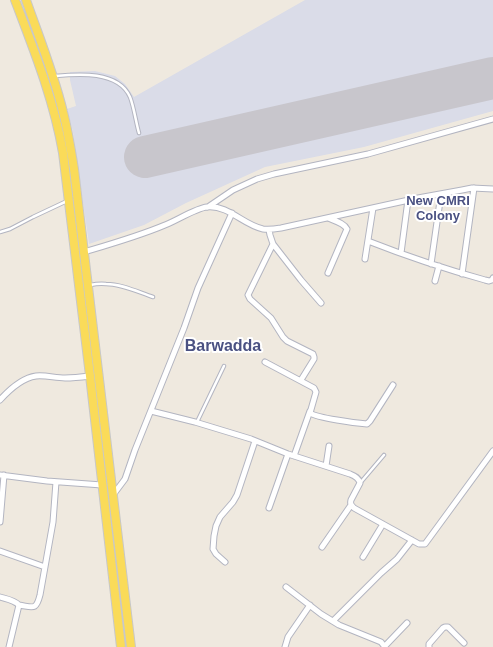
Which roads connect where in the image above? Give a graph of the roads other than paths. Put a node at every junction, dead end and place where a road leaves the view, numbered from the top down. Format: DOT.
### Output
graph roads {
  1 [pos="15,0"];
  2 [pos="26,0"];
  3 [pos="53,76"];
  4 [pos="44,79"];
  5 [pos="493,119"];
  6 [pos="139,133"];
  7 [pos="474,188"];
  8 [pos="493,189"];
  9 [pos="441,194"];
  10 [pos="73,200"];
  11 [pos="408,200"];
  12 [pos="208,207"];
  13 [pos="373,208"];
  14 [pos="232,213"];
  15 [pos="328,218"];
  16 [pos="269,230"];
  17 [pos="0,232"];
  18 [pos="368,240"];
  19 [pos="273,244"];
  20 [pos="84,252"];
  21 [pos="401,253"];
  22 [pos="365,259"];
  23 [pos="431,264"];
  24 [pos="439,266"];
  25 [pos="328,273"];
  26 [pos="462,274"];
  27 [pos="493,278"];
  28 [pos="435,281"];
  29 [pos="88,285"];
  30 [pos="153,297"];
  31 [pos="321,303"];
  32 [pos="265,362"];
  33 [pos="224,366"];
  34 [pos="90,376"];
  35 [pos="301,380"];
  36 [pos="393,385"];
  37 [pos="0,399"];
  38 [pos="150,411"];
  39 [pos="310,411"];
  40 [pos="197,423"];
  41 [pos="254,440"];
  42 [pos="329,446"];
  43 [pos="493,452"];
  44 [pos="288,454"];
  45 [pos="384,455"];
  46 [pos="294,456"];
  47 [pos="326,466"];
  48 [pos="2,475"];
  49 [pos="56,482"];
  50 [pos="360,483"];
  51 [pos="102,485"];
  52 [pos="112,495"];
  53 [pos="351,505"];
  54 [pos="269,508"];
  55 [pos="0,522"];
  56 [pos="383,524"];
  57 [pos="412,540"];
  58 [pos="322,548"];
  59 [pos="0,551"];
  60 [pos="363,558"];
  61 [pos="225,562"];
  62 [pos="45,567"];
  63 [pos="286,587"];
  64 [pos="0,597"];
  65 [pos="19,605"];
  66 [pos="310,605"];
  67 [pos="333,620"];
  68 [pos="407,623"];
  69 [pos="464,642"];
  70 [pos="9,647"];
  71 [pos="121,647"];
  72 [pos="131,647"];
  73 [pos="285,647"];
  74 [pos="385,647"];
  75 [pos="429,647"];
  1 -- 4 [label="main road"];
  2 -- 3 [label="main road"];
  3 -- 4 [label="lane"];
  3 -- 6 [label="lane"];
  3 -- 10 [label="main road"];
  4 -- 10 [label="main road"];
  5 -- 12 [label="street"];
  7 -- 8 [label="street"];
  7 -- 9 [label="street"];
  7 -- 26 [label="street"];
  9 -- 11 [label="street"];
  9 -- 23 [label="street"];
  10 -- 17 [label="lane"];
  10 -- 20 [label="main road"];
  10 -- 34 [label="main road"];
  11 -- 13 [label="street"];
  11 -- 21 [label="street"];
  12 -- 14 [label="street"];
  12 -- 20 [label="street"];
  13 -- 15 [label="street"];
  13 -- 18 [label="street"];
  14 -- 16 [label="street"];
  14 -- 38 [label="street"];
  15 -- 16 [label="street"];
  15 -- 25 [label="street"];
  16 -- 19 [label="street"];
  18 -- 21 [label="street"];
  18 -- 22 [label="street"];
  19 -- 31 [label="street"];
  19 -- 35 [label="street"];
  20 -- 29 [label="main road"];
  21 -- 23 [label="street"];
  23 -- 24 [label="street"];
  24 -- 26 [label="street"];
  24 -- 28 [label="street"];
  26 -- 27 [label="street"];
  29 -- 30 [label="lane"];
  29 -- 52 [label="main road"];
  32 -- 35 [label="street"];
  33 -- 40 [label="lane"];
  34 -- 37 [label="street"];
  34 -- 51 [label="main road"];
  35 -- 39 [label="street"];
  36 -- 39 [label="street"];
  38 -- 40 [label="street"];
  38 -- 52 [label="street"];
  39 -- 46 [label="street"];
  40 -- 41 [label="street"];
  41 -- 44 [label="street"];
  41 -- 61 [label="street"];
  42 -- 47 [label="street"];
  43 -- 57 [label="street"];
  44 -- 46 [label="street"];
  44 -- 54 [label="street"];
  45 -- 50 [label="lane"];
  46 -- 47 [label="street"];
  47 -- 50 [label="street"];
  48 -- 49 [label="street"];
  48 -- 55 [label="street"];
  49 -- 51 [label="street"];
  49 -- 62 [label="street"];
  50 -- 53 [label="street"];
  51 -- 71 [label="main road"];
  52 -- 72 [label="main road"];
  53 -- 56 [label="street"];
  53 -- 58 [label="street"];
  56 -- 57 [label="street"];
  56 -- 60 [label="street"];
  57 -- 67 [label="street"];
  59 -- 62 [label="street"];
  62 -- 65 [label="street"];
  63 -- 66 [label="street"];
  64 -- 65 [label="street"];
  65 -- 70 [label="street"];
  66 -- 67 [label="street"];
  66 -- 73 [label="street"];
  67 -- 74 [label="street"];
  68 -- 74 [label="street"];
  69 -- 75 [label="street"];
}
